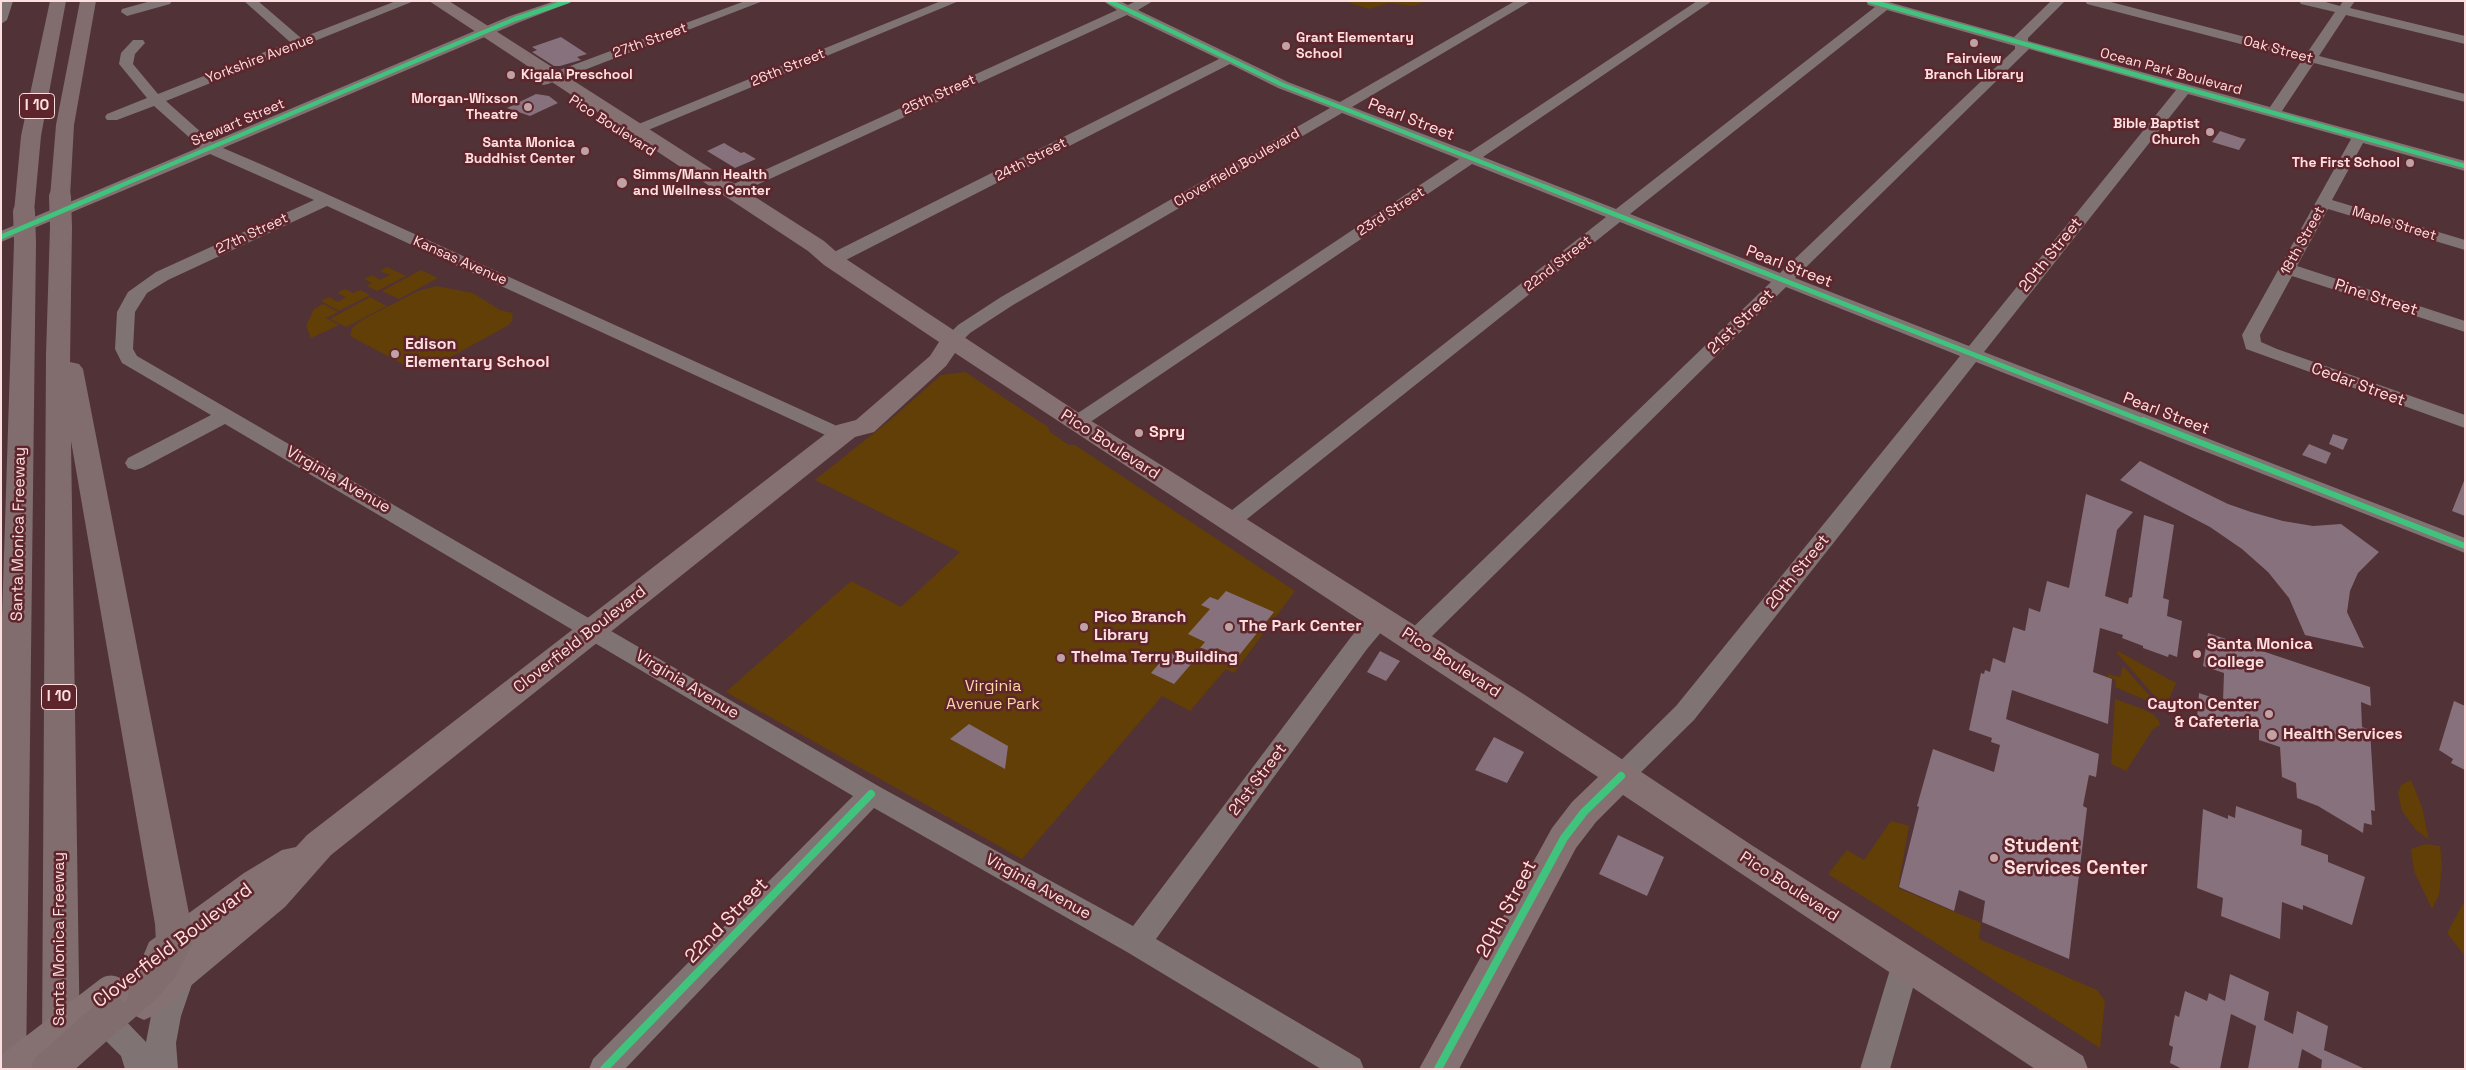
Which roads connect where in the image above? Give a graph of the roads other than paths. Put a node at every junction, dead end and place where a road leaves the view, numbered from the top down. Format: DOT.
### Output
graph roads {
  1 [pos="7,1"];
  2 [pos="58,1"];
  3 [pos="88,1"];
  4 [pos="166,1"];
  5 [pos="250,1"];
  6 [pos="408,1"];
  7 [pos="420,1"];
  8 [pos="437,1"];
  9 [pos="568,1"];
  10 [pos="758,1"];
  11 [pos="953,1"];
  12 [pos="1108,1"];
  13 [pos="1148,1"];
  14 [pos="1525,1"];
  15 [pos="1706,1"];
  16 [pos="2059,1"];
  17 [pos="2091,1"];
  18 [pos="2305,1"];
  19 [pos="1878,3"];
  20 [pos="2346,6"];
  21 [pos="1128,10"];
  22 [pos="127,12"];
  23 [pos="1,20"];
  24 [pos="478,35"];
  25 [pos="2465,40"];
  26 [pos="138,43"];
  27 [pos="300,44"];
  28 [pos="2022,44"];
  29 [pos="2310,58"];
  30 [pos="1230,59"];
  31 [pos="549,79"];
  32 [pos="2184,88"];
  33 [pos="2465,98"];
  34 [pos="156,100"];
  35 [pos="1341,108"];
  36 [pos="2273,113"];
  37 [pos="112,117"];
  38 [pos="630,133"];
  39 [pos="2360,137"];
  40 [pos="211,149"];
  41 [pos="1471,158"];
  42 [pos="2465,166"];
  43 [pos="727,195"];
  44 [pos="326,200"];
  45 [pos="2324,203"];
  46 [pos="1619,216"];
  47 [pos="1,237"];
  48 [pos="2465,245"];
  49 [pos="832,260"];
  50 [pos="177,269"];
  51 [pos="2288,269"];
  52 [pos="1784,280"];
  53 [pos="60,326"];
  54 [pos="2465,327"];
  55 [pos="952,340"];
  56 [pos="2252,345"];
  57 [pos="1972,354"];
  58 [pos="22,368"];
  59 [pos="226,415"];
  60 [pos="2465,422"];
  61 [pos="1076,423"];
  62 [pos="844,433"];
  63 [pos="1,458"];
  64 [pos="135,463"];
  65 [pos="1230,522"];
  66 [pos="2465,546"];
  67 [pos="1380,618"];
  68 [pos="594,629"];
  69 [pos="1414,640"];
  70 [pos="1621,776"];
  71 [pos="871,794"];
  72 [pos="1137,943"];
  73 [pos="178,959"];
  74 [pos="1906,963"];
  75 [pos="111,1011"];
  76 [pos="7,1069"];
  77 [pos="12,1069"];
  78 [pos="49,1069"];
  79 [pos="55,1069"];
  80 [pos="61,1069"];
  81 [pos="140,1069"];
  82 [pos="163,1069"];
  83 [pos="604,1069"];
  84 [pos="1349,1069"];
  85 [pos="1438,1069"];
  86 [pos="1875,1069"];
  87 [pos="2069,1069"];
  1 -- 23 [label="street"];
  2 -- 58 [label="highway, Santa Monica Freeway / I 10, bridge"];
  3 -- 53 [label="highway, Santa Monica Freeway / I 10, bridge"];
  4 -- 22 [label="street"];
  5 -- 27 [label="street"];
  6 -- 27 [label="street, Yorkshire Avenue"];
  7 -- 24 [label="main road, Pico Boulevard"];
  8 -- 24 [label="main road, Pico Boulevard"];
  9 -- 24 [label="street, Stewart Street"];
  10 -- 31 [label="street, 27th Street"];
  11 -- 38 [label="street, 26th Street"];
  12 -- 21 [label="street, Pearl Street"];
  13 -- 21 [label="street, 25th Street"];
  14 -- 35 [label="street, Cloverfield Boulevard"];
  15 -- 41 [label="street, 23rd Street"];
  16 -- 28 [label="street, 21st Street"];
  17 -- 29 [label="street, Oak Street"];
  18 -- 20 [label="street"];
  19 -- 28 [label="street, Ocean Park Boulevard"];
  19 -- 46 [label="street, 22nd Street"];
  20 -- 25 [label="street"];
  20 -- 29 [label="street"];
  21 -- 30 [label="street, Pearl Street"];
  21 -- 43 [label="street, 25th Street"];
  24 -- 31 [label="main road, Pico Boulevard"];
  24 -- 40 [label="street, Stewart Street"];
  26 -- 34 [label="street, Kansas Avenue"];
  27 -- 34 [label="street, Yorkshire Avenue"];
  28 -- 32 [label="street, Ocean Park Boulevard"];
  28 -- 52 [label="street, 21st Street"];
  29 -- 33 [label="street, Oak Street"];
  29 -- 36 [label="street"];
  30 -- 35 [label="street, Pearl Street"];
  30 -- 49 [label="street, 24th Street"];
  31 -- 38 [label="main road, Pico Boulevard"];
  32 -- 36 [label="street, Ocean Park Boulevard"];
  32 -- 57 [label="street, 20th Street"];
  34 -- 37 [label="street, Yorkshire Avenue"];
  34 -- 40 [label="street, Kansas Avenue"];
  35 -- 41 [label="street, Pearl Street"];
  35 -- 55 [label="street, Cloverfield Boulevard"];
  36 -- 39 [label="street, Ocean Park Boulevard"];
  38 -- 43 [label="main road, Pico Boulevard"];
  39 -- 42 [label="street, Ocean Park Boulevard"];
  39 -- 45 [label="street, 18th Street"];
  40 -- 44 [label="street, Kansas Avenue"];
  40 -- 47 [label="street, Stewart Street"];
  41 -- 46 [label="street, Pearl Street"];
  41 -- 61 [label="street, 23rd Street"];
  43 -- 49 [label="main road, Pico Boulevard"];
  44 -- 50 [label="street, 27th Street"];
  44 -- 62 [label="street, Kansas Avenue"];
  45 -- 48 [label="street, Maple Street"];
  45 -- 51 [label="street, 18th Street"];
  46 -- 52 [label="street, Pearl Street"];
  46 -- 65 [label="street, 22nd Street"];
  49 -- 55 [label="main road, Pico Boulevard"];
  50 -- 59 [label="street, Virginia Avenue"];
  51 -- 54 [label="street, Pine Street"];
  51 -- 56 [label="street, 18th Street"];
  52 -- 57 [label="street, Pearl Street"];
  52 -- 69 [label="street, 21st Street"];
  53 -- 73 [label="highway"];
  53 -- 80 [label="highway, Santa Monica Freeway / I 10"];
  55 -- 61 [label="main road, Pico Boulevard"];
  55 -- 62 [label="main road, Cloverfield Boulevard"];
  56 -- 60 [label="street, Cedar Street"];
  57 -- 66 [label="street, Pearl Street"];
  57 -- 70 [label="street, 20th Street"];
  58 -- 63 [label="highway"];
  58 -- 76 [label="highway, Santa Monica Freeway / I 10"];
  59 -- 64 [label="street"];
  59 -- 68 [label="street, Virginia Avenue"];
  61 -- 65 [label="main road, Pico Boulevard"];
  62 -- 68 [label="main road, Cloverfield Boulevard"];
  65 -- 67 [label="main road, Pico Boulevard"];
  67 -- 69 [label="main road, Pico Boulevard"];
  67 -- 72 [label="street, 21st Street"];
  68 -- 71 [label="street, Virginia Avenue"];
  68 -- 73 [label="main road, Cloverfield Boulevard"];
  69 -- 70 [label="main road, Pico Boulevard"];
  70 -- 74 [label="main road, Pico Boulevard"];
  70 -- 85 [label="main road, 20th Street"];
  71 -- 72 [label="street, Virginia Avenue"];
  71 -- 83 [label="street, 22nd Street"];
  72 -- 84 [label="street, Virginia Avenue"];
  73 -- 75 [label="main road, Cloverfield Boulevard"];
  73 -- 82 [label="street"];
  74 -- 86 [label="street"];
  74 -- 87 [label="main road, Pico Boulevard"];
  75 -- 77 [label="main road, Cloverfield Boulevard, bridge"];
  75 -- 78 [label="highway, bridge"];
  75 -- 79 [label="main road, Cloverfield Boulevard"];
  75 -- 81 [label="street"];
}
